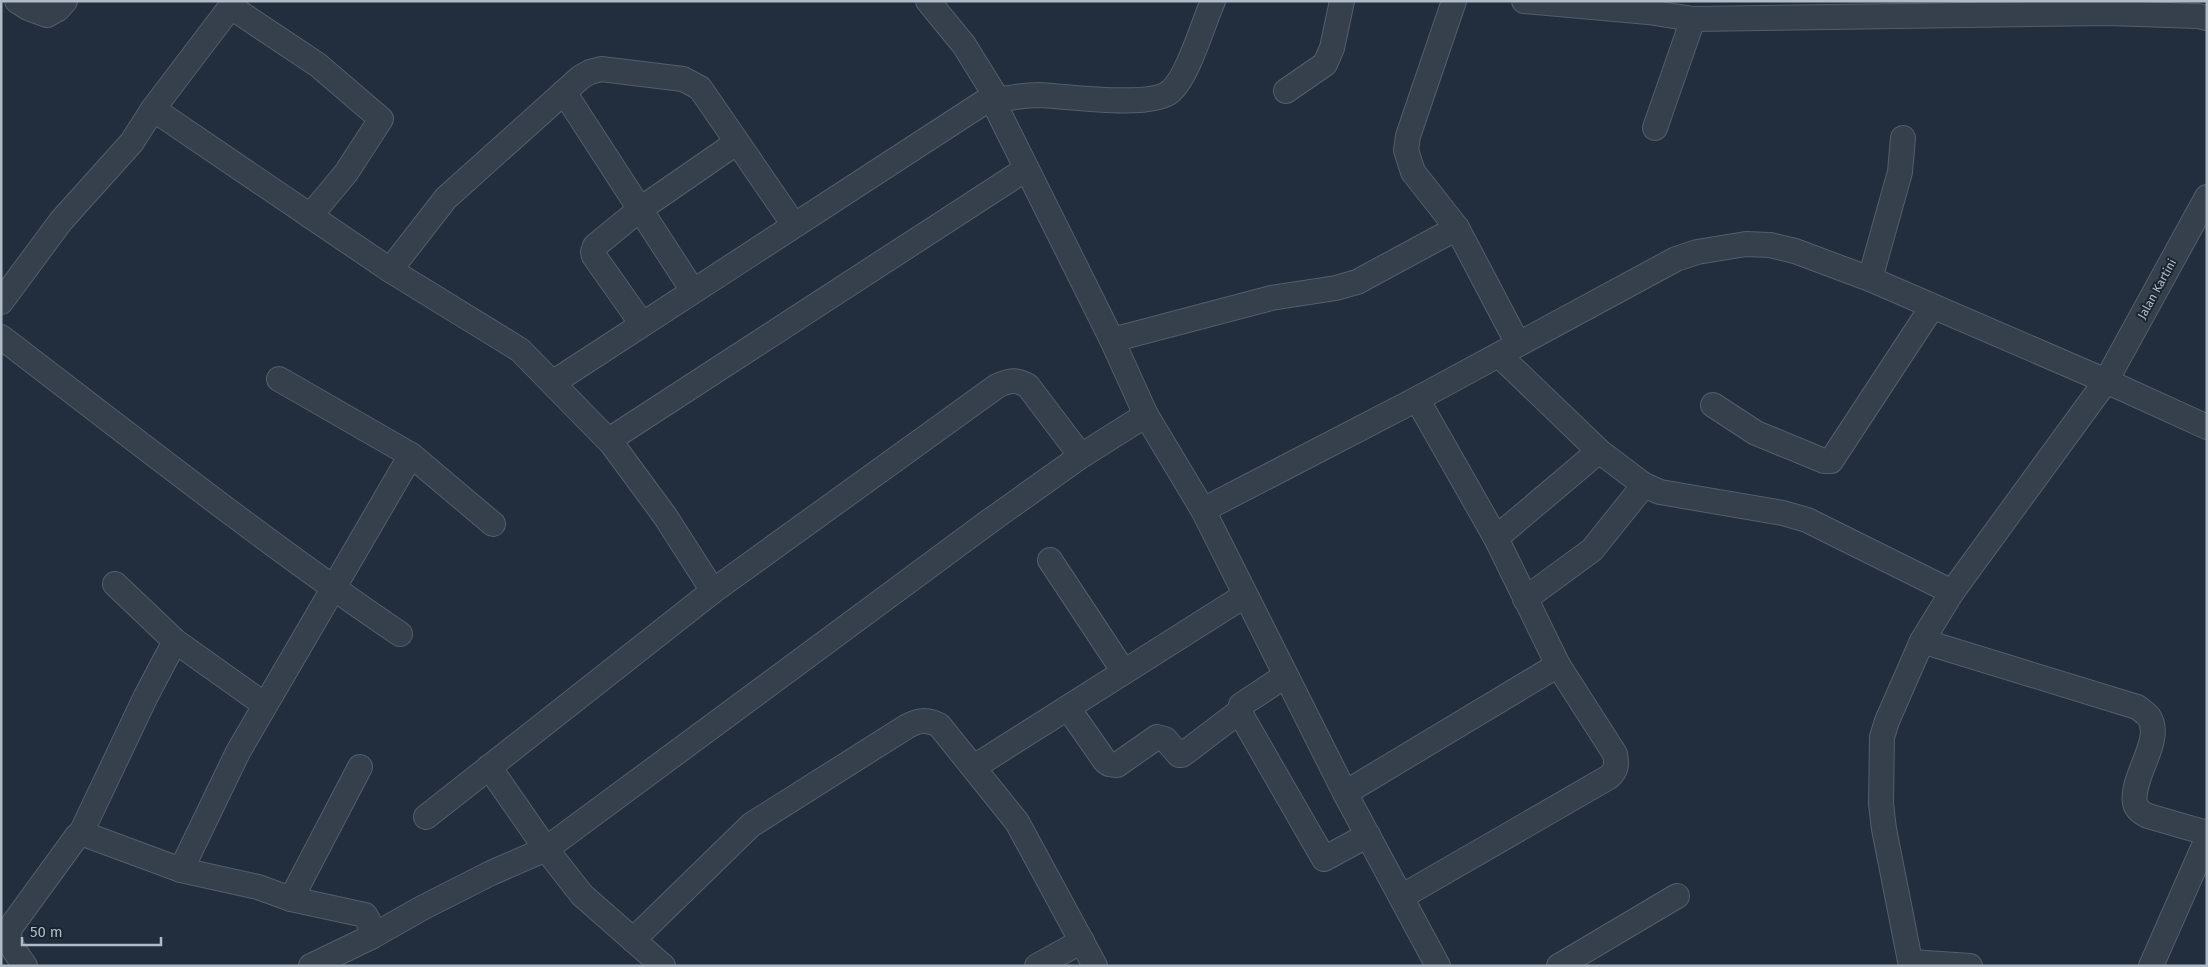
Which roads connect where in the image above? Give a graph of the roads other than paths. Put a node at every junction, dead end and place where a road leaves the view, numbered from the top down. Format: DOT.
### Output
graph roads {
  1 [pos="17,1"];
  2 [pos="65,1"];
  3 [pos="928,1"];
  4 [pos="1213,1"];
  5 [pos="1342,1"];
  6 [pos="1454,1"];
  7 [pos="1524,1"];
  8 [pos="233,4"];
  9 [pos="1609,5"];
  10 [pos="2110,7"];
  11 [pos="1930,8"];
  12 [pos="1743,10"];
  13 [pos="2207,18"];
  14 [pos="1693,19"];
  15 [pos="1286,91"];
  16 [pos="564,92"];
  17 [pos="994,98"];
  18 [pos="153,109"];
  19 [pos="1655,128"];
  20 [pos="1903,138"];
  21 [pos="736,143"];
  22 [pos="1026,169"];
  23 [pos="2207,197"];
  24 [pos="639,210"];
  25 [pos="310,216"];
  26 [pos="794,225"];
  27 [pos="1457,228"];
  28 [pos="390,270"];
  29 [pos="1870,279"];
  30 [pos="693,291"];
  31 [pos="1,302"];
  32 [pos="1932,307"];
  33 [pos="642,324"];
  34 [pos="1,338"];
  35 [pos="1112,340"];
  36 [pos="1508,350"];
  37 [pos="279,379"];
  38 [pos="2106,381"];
  39 [pos="554,382"];
  40 [pos="1417,399"];
  41 [pos="1713,405"];
  42 [pos="1146,415"];
  43 [pos="2207,427"];
  44 [pos="609,440"];
  45 [pos="1598,451"];
  46 [pos="410,456"];
  47 [pos="1081,456"];
  48 [pos="1644,485"];
  49 [pos="1203,510"];
  50 [pos="493,524"];
  51 [pos="1496,538"];
  52 [pos="1050,560"];
  53 [pos="115,584"];
  54 [pos="334,589"];
  55 [pos="713,592"];
  56 [pos="1952,592"];
  57 [pos="1244,596"];
  58 [pos="1525,599"];
  59 [pos="400,634"];
  60 [pos="175,641"];
  61 [pos="1922,641"];
  62 [pos="1558,665"];
  63 [pos="1124,672"];
  64 [pos="1285,676"];
  65 [pos="264,705"];
  66 [pos="1068,708"];
  67 [pos="1240,710"];
  68 [pos="360,767"];
  69 [pos="489,767"];
  70 [pos="974,767"];
  71 [pos="1345,793"];
  72 [pos="426,817"];
  73 [pos="81,833"];
  74 [pos="2207,833"];
  75 [pos="1368,835"];
  76 [pos="2207,839"];
  77 [pos="546,849"];
  78 [pos="180,870"];
  79 [pos="1677,896"];
  80 [pos="1401,897"];
  81 [pos="291,899"];
  82 [pos="371,937"];
  83 [pos="632,940"];
  84 [pos="1082,941"];
  85 [pos="13,958"];
  86 [pos="1911,964"];
  87 [pos="311,966"];
  88 [pos="663,966"];
  89 [pos="1037,966"];
  90 [pos="1095,966"];
  91 [pos="1438,966"];
  92 [pos="1559,966"];
  93 [pos="1970,966"];
  94 [pos="2151,966"];
  1 -- 2 [label="street"];
  3 -- 17 [label="street"];
  4 -- 17 [label="street"];
  5 -- 15 [label="street"];
  6 -- 27 [label="street"];
  7 -- 9 [label="street"];
  8 -- 18 [label="street"];
  8 -- 25 [label="street"];
  9 -- 14 [label="street"];
  10 -- 11 [label="street"];
  10 -- 13 [label="street"];
  11 -- 12 [label="street"];
  12 -- 14 [label="street"];
  14 -- 19 [label="street"];
  16 -- 21 [label="street"];
  16 -- 24 [label="street"];
  16 -- 28 [label="street"];
  17 -- 22 [label="street"];
  17 -- 26 [label="street"];
  18 -- 25 [label="street"];
  18 -- 31 [label="street"];
  20 -- 29 [label="street"];
  21 -- 24 [label="street"];
  21 -- 26 [label="street"];
  22 -- 35 [label="street"];
  22 -- 44 [label="street"];
  23 -- 38 [label="street, Jalan Kartini"];
  24 -- 30 [label="street"];
  24 -- 33 [label="street"];
  25 -- 28 [label="street"];
  26 -- 30 [label="street"];
  27 -- 35 [label="street"];
  27 -- 36 [label="street"];
  28 -- 39 [label="street"];
  29 -- 32 [label="street"];
  29 -- 36 [label="street"];
  30 -- 33 [label="street"];
  32 -- 38 [label="street"];
  32 -- 41 [label="street"];
  33 -- 39 [label="street"];
  34 -- 54 [label="street"];
  35 -- 42 [label="street"];
  36 -- 40 [label="street"];
  36 -- 45 [label="street"];
  37 -- 46 [label="street"];
  38 -- 43 [label="street"];
  38 -- 56 [label="street, Jalan Kartini"];
  39 -- 44 [label="street"];
  40 -- 49 [label="street"];
  40 -- 51 [label="street"];
  42 -- 47 [label="street"];
  42 -- 49 [label="street"];
  44 -- 55 [label="street"];
  45 -- 48 [label="street"];
  45 -- 51 [label="street"];
  46 -- 50 [label="street"];
  46 -- 54 [label="street"];
  47 -- 55 [label="street"];
  47 -- 77 [label="street"];
  48 -- 56 [label="street"];
  48 -- 58 [label="street"];
  49 -- 57 [label="street"];
  51 -- 58 [label="street"];
  52 -- 63 [label="street"];
  53 -- 60 [label="street"];
  54 -- 59 [label="street"];
  54 -- 65 [label="street"];
  55 -- 69 [label="street"];
  56 -- 61 [label="street, Jalan Kartini"];
  57 -- 63 [label="street"];
  57 -- 64 [label="street"];
  58 -- 62 [label="street"];
  60 -- 65 [label="street"];
  60 -- 73 [label="street"];
  61 -- 74 [label="street"];
  61 -- 86 [label="street, Jalan Kartini"];
  62 -- 71 [label="street"];
  62 -- 80 [label="street"];
  63 -- 66 [label="street"];
  64 -- 67 [label="street"];
  64 -- 71 [label="street"];
  65 -- 78 [label="street"];
  66 -- 67 [label="street"];
  66 -- 70 [label="street"];
  67 -- 75 [label="street"];
  68 -- 81 [label="street"];
  69 -- 72 [label="street"];
  69 -- 77 [label="street"];
  70 -- 83 [label="street"];
  70 -- 84 [label="street"];
  71 -- 75 [label="street"];
  73 -- 78 [label="street"];
  73 -- 85 [label="street"];
  75 -- 80 [label="street"];
  76 -- 94 [label="street"];
  77 -- 82 [label="street"];
  77 -- 83 [label="street"];
  78 -- 81 [label="street"];
  79 -- 92 [label="street"];
  80 -- 91 [label="street"];
  81 -- 82 [label="street"];
  82 -- 87 [label="street"];
  83 -- 88 [label="street"];
  84 -- 89 [label="street"];
  84 -- 90 [label="street"];
  86 -- 93 [label="street"];
}
